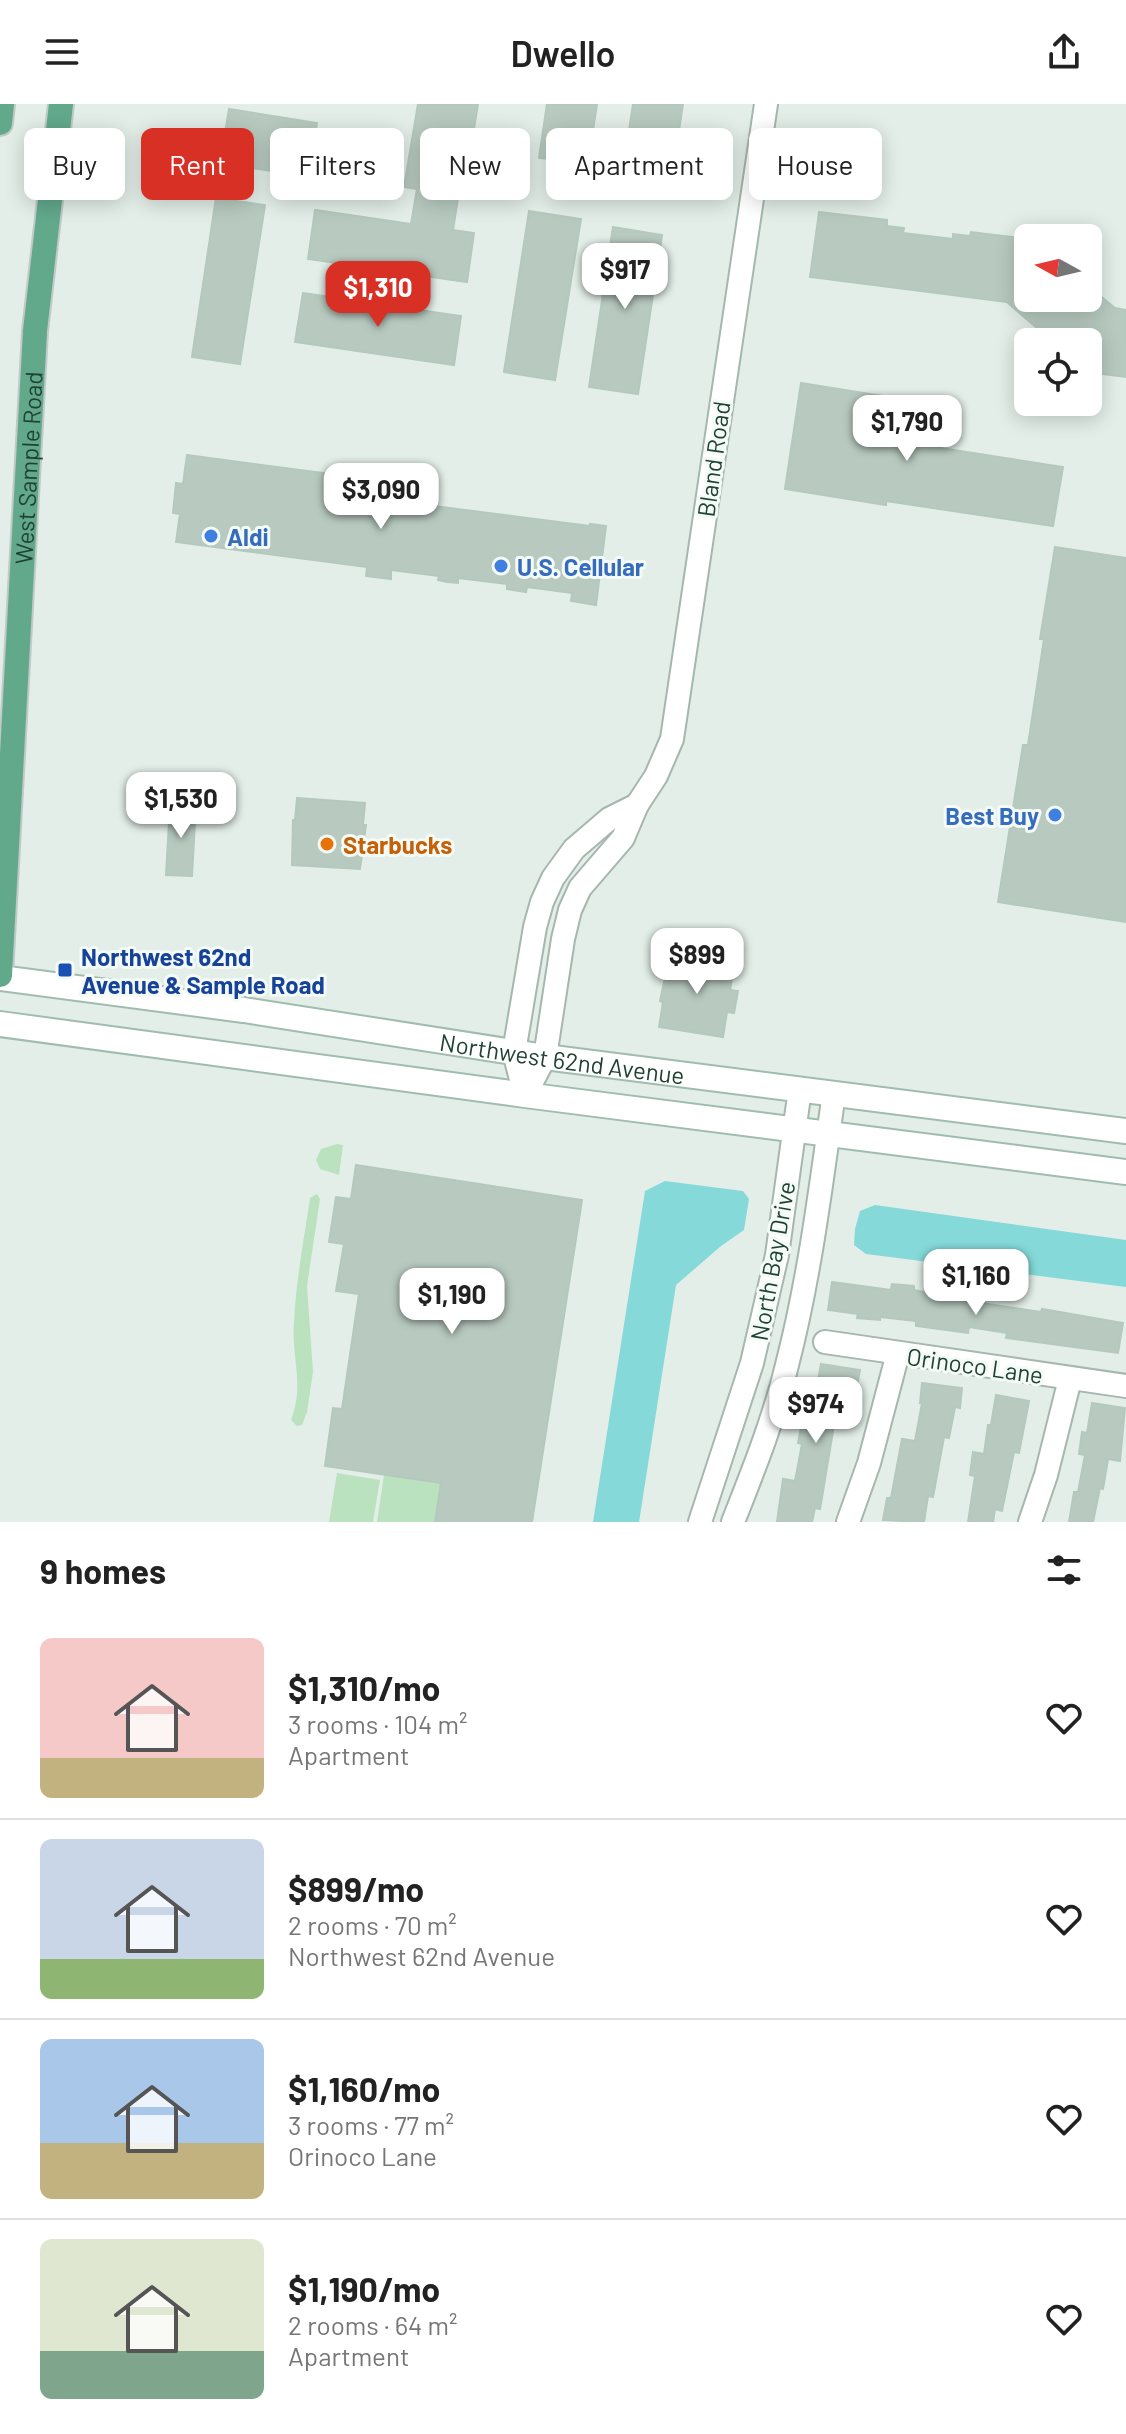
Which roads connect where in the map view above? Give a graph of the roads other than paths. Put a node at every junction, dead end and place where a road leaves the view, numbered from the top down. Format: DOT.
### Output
graph roads {
  1 [pos="2,104"];
  2 [pos="61,104"];
  3 [pos="766,104"];
  4 [pos="0,123"];
  5 [pos="637,805"];
  6 [pos="0,977"];
  7 [pos="0,1024"];
  8 [pos="514,1052"];
  9 [pos="545,1057"];
  10 [pos="800,1089"];
  11 [pos="834,1093"];
  12 [pos="525,1095"];
  13 [pos="794,1129"];
  14 [pos="1126,1131"];
  15 [pos="828,1134"];
  16 [pos="1126,1172"];
  17 [pos="825,1342"];
  18 [pos="898,1353"];
  19 [pos="1070,1379"];
  20 [pos="1126,1386"];
  21 [pos="743,1395"];
  22 [pos="775,1403"];
  23 [pos="700,1522"];
  24 [pos="733,1522"];
  25 [pos="848,1522"];
  26 [pos="1030,1522"];
  1 -- 4 [label="main road"];
  2 -- 6 [label="main road, West Sample Road"];
  3 -- 5 [label="street, Bland Road"];
  5 -- 8 [label="street, Bland Road"];
  5 -- 9 [label="street, Bland Road"];
  6 -- 8 [label="street, Northwest 62nd Avenue"];
  7 -- 12 [label="street, Northwest 62nd Avenue"];
  8 -- 9 [label="street, Northwest 62nd Avenue"];
  8 -- 12 [label="street, Bland Road"];
  9 -- 10 [label="street, Northwest 62nd Avenue"];
  9 -- 12 [label="street, Bland Road"];
  10 -- 11 [label="street, Northwest 62nd Avenue"];
  10 -- 13 [label="street, North Bay Drive"];
  11 -- 14 [label="street, Northwest 62nd Avenue"];
  11 -- 15 [label="street, North Bay Drive"];
  12 -- 13 [label="street, Northwest 62nd Avenue"];
  13 -- 15 [label="street, Northwest 62nd Avenue"];
  13 -- 21 [label="street, North Bay Drive"];
  15 -- 16 [label="street, Northwest 62nd Avenue"];
  15 -- 22 [label="street, North Bay Drive"];
  17 -- 18 [label="street, Orinoco Lane"];
  18 -- 19 [label="street, Orinoco Lane"];
  18 -- 25 [label="street"];
  19 -- 20 [label="street, Orinoco Lane"];
  19 -- 26 [label="street"];
  21 -- 22 [label="street"];
  21 -- 23 [label="street, North Bay Drive"];
  22 -- 24 [label="street, North Bay Drive"];
}
